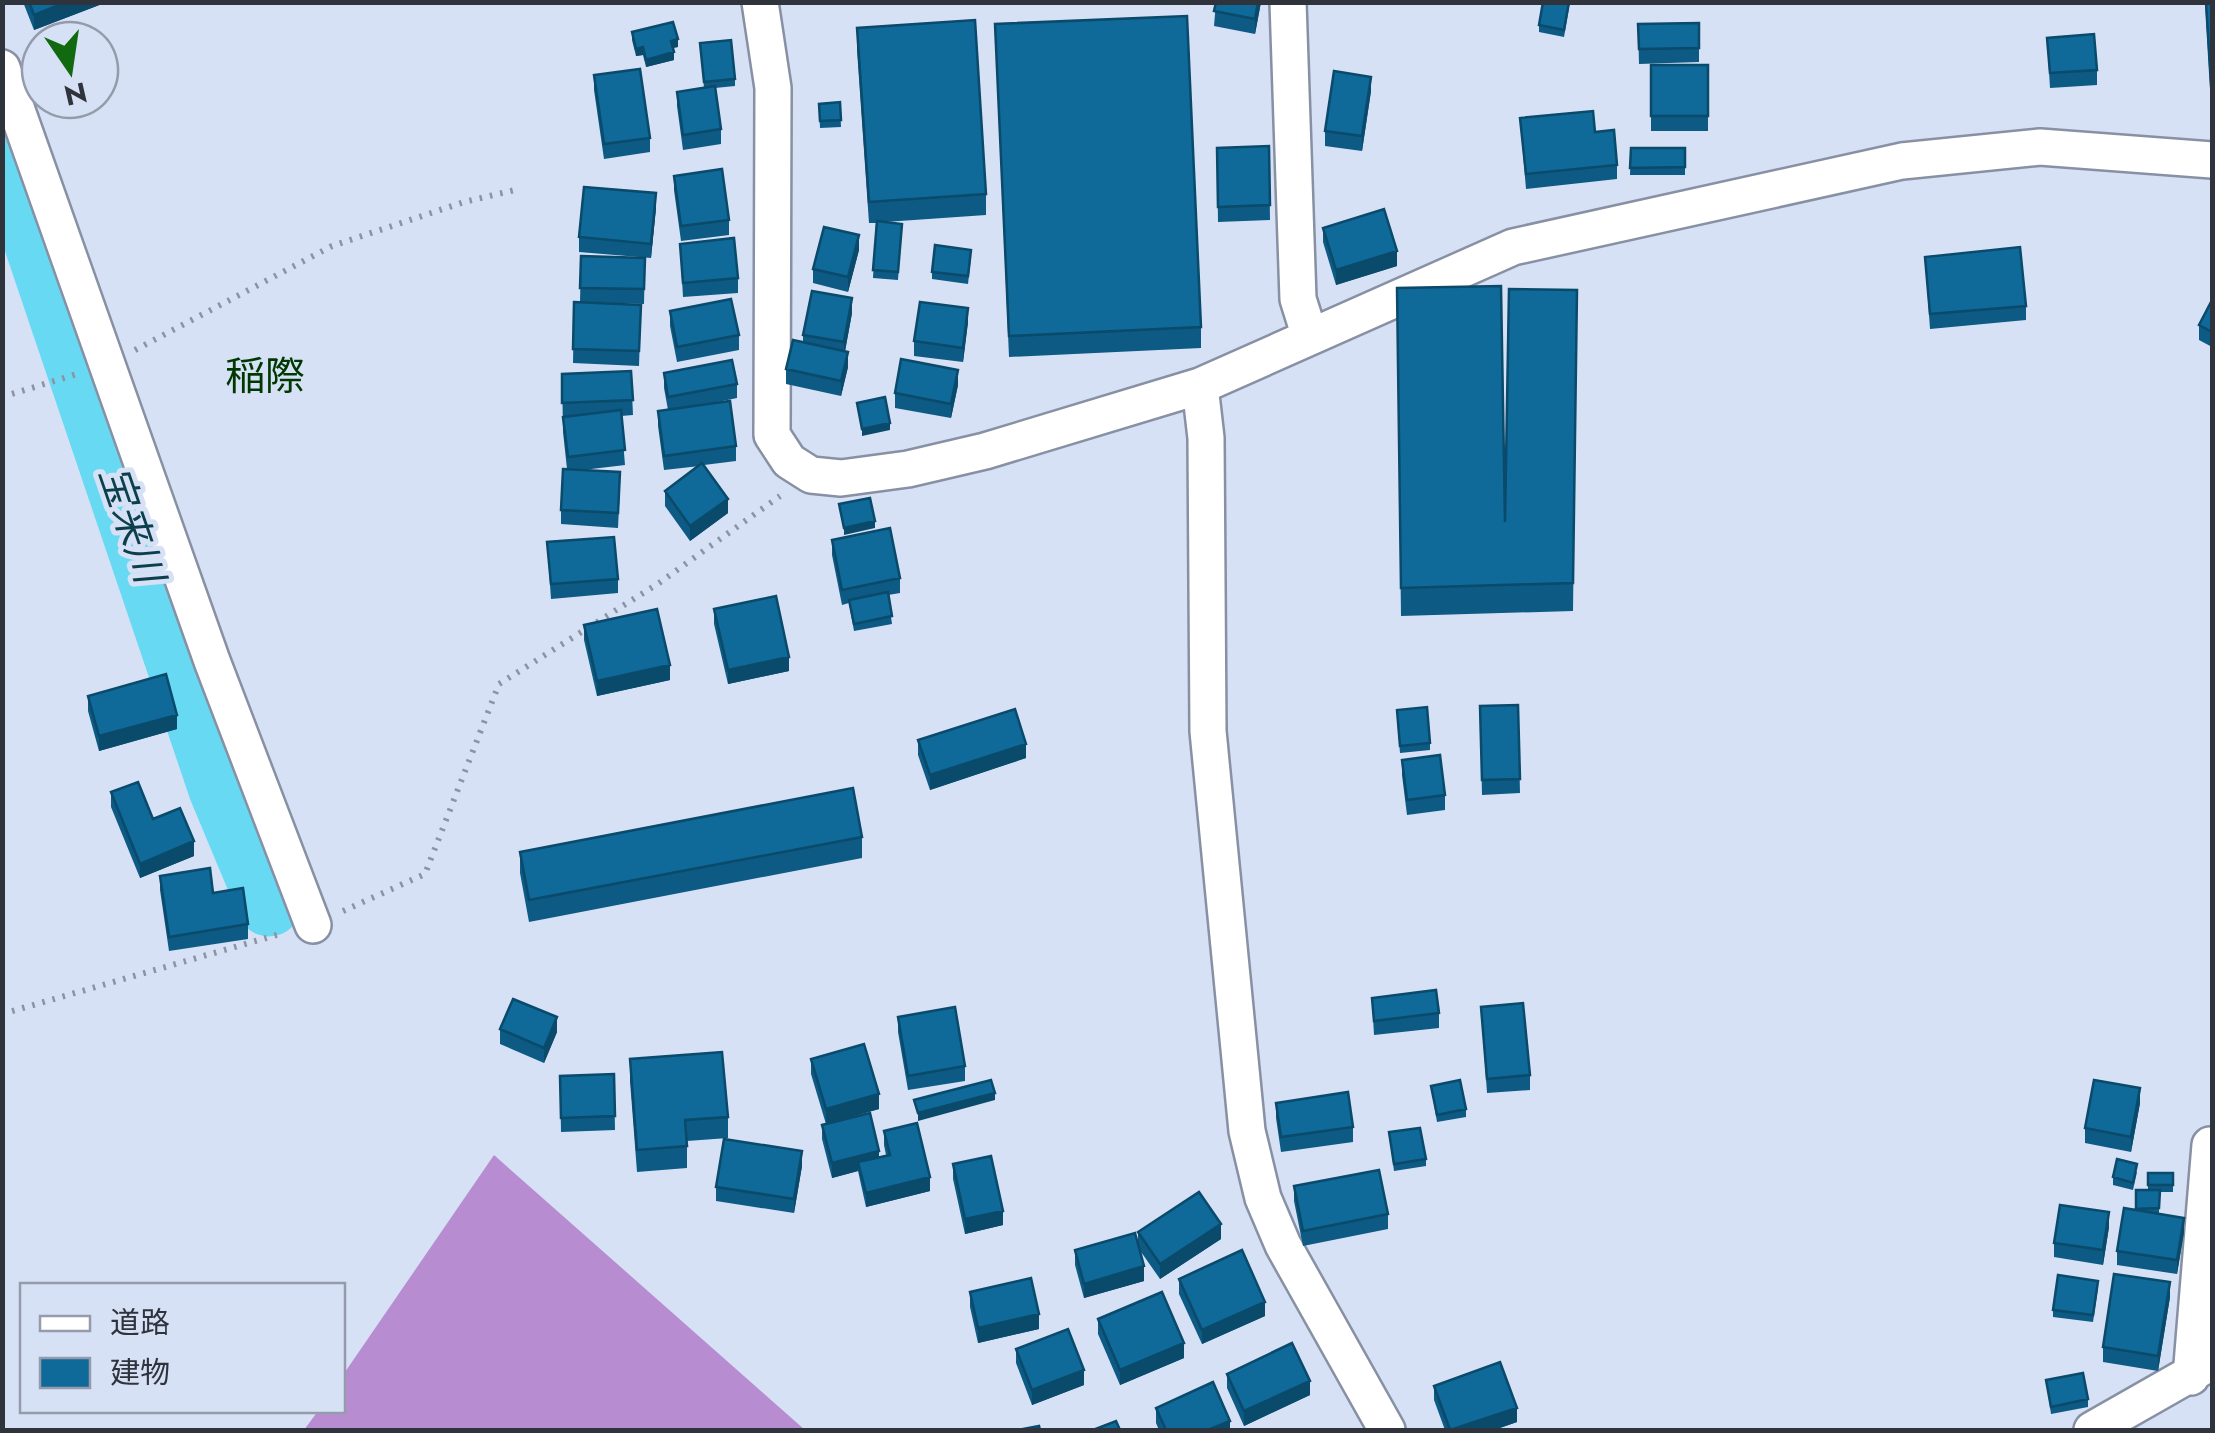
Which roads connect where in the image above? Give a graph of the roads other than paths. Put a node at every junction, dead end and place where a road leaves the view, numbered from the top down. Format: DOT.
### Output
graph roads {
  1 [pos="760,2"];
  2 [pos="1288,2"];
  3 [pos="2,68"];
  4 [pos="2212,160"];
  5 [pos="1310,336"];
  6 [pos="1200,386"];
  7 [pos="314,925"];
  8 [pos="2210,1145"];
  9 [pos="2202,1369"];
  10 [pos="1387,1430"];
  11 [pos="2092,1430"];
  1 -- 6 [label="street"];
  2 -- 5 [label="street"];
  3 -- 7 [label="street"];
  4 -- 5 [label="street"];
  5 -- 6 [label="street"];
  6 -- 10 [label="street"];
  8 -- 9 [label="street"];
  9 -- 11 [label="street"];
}
